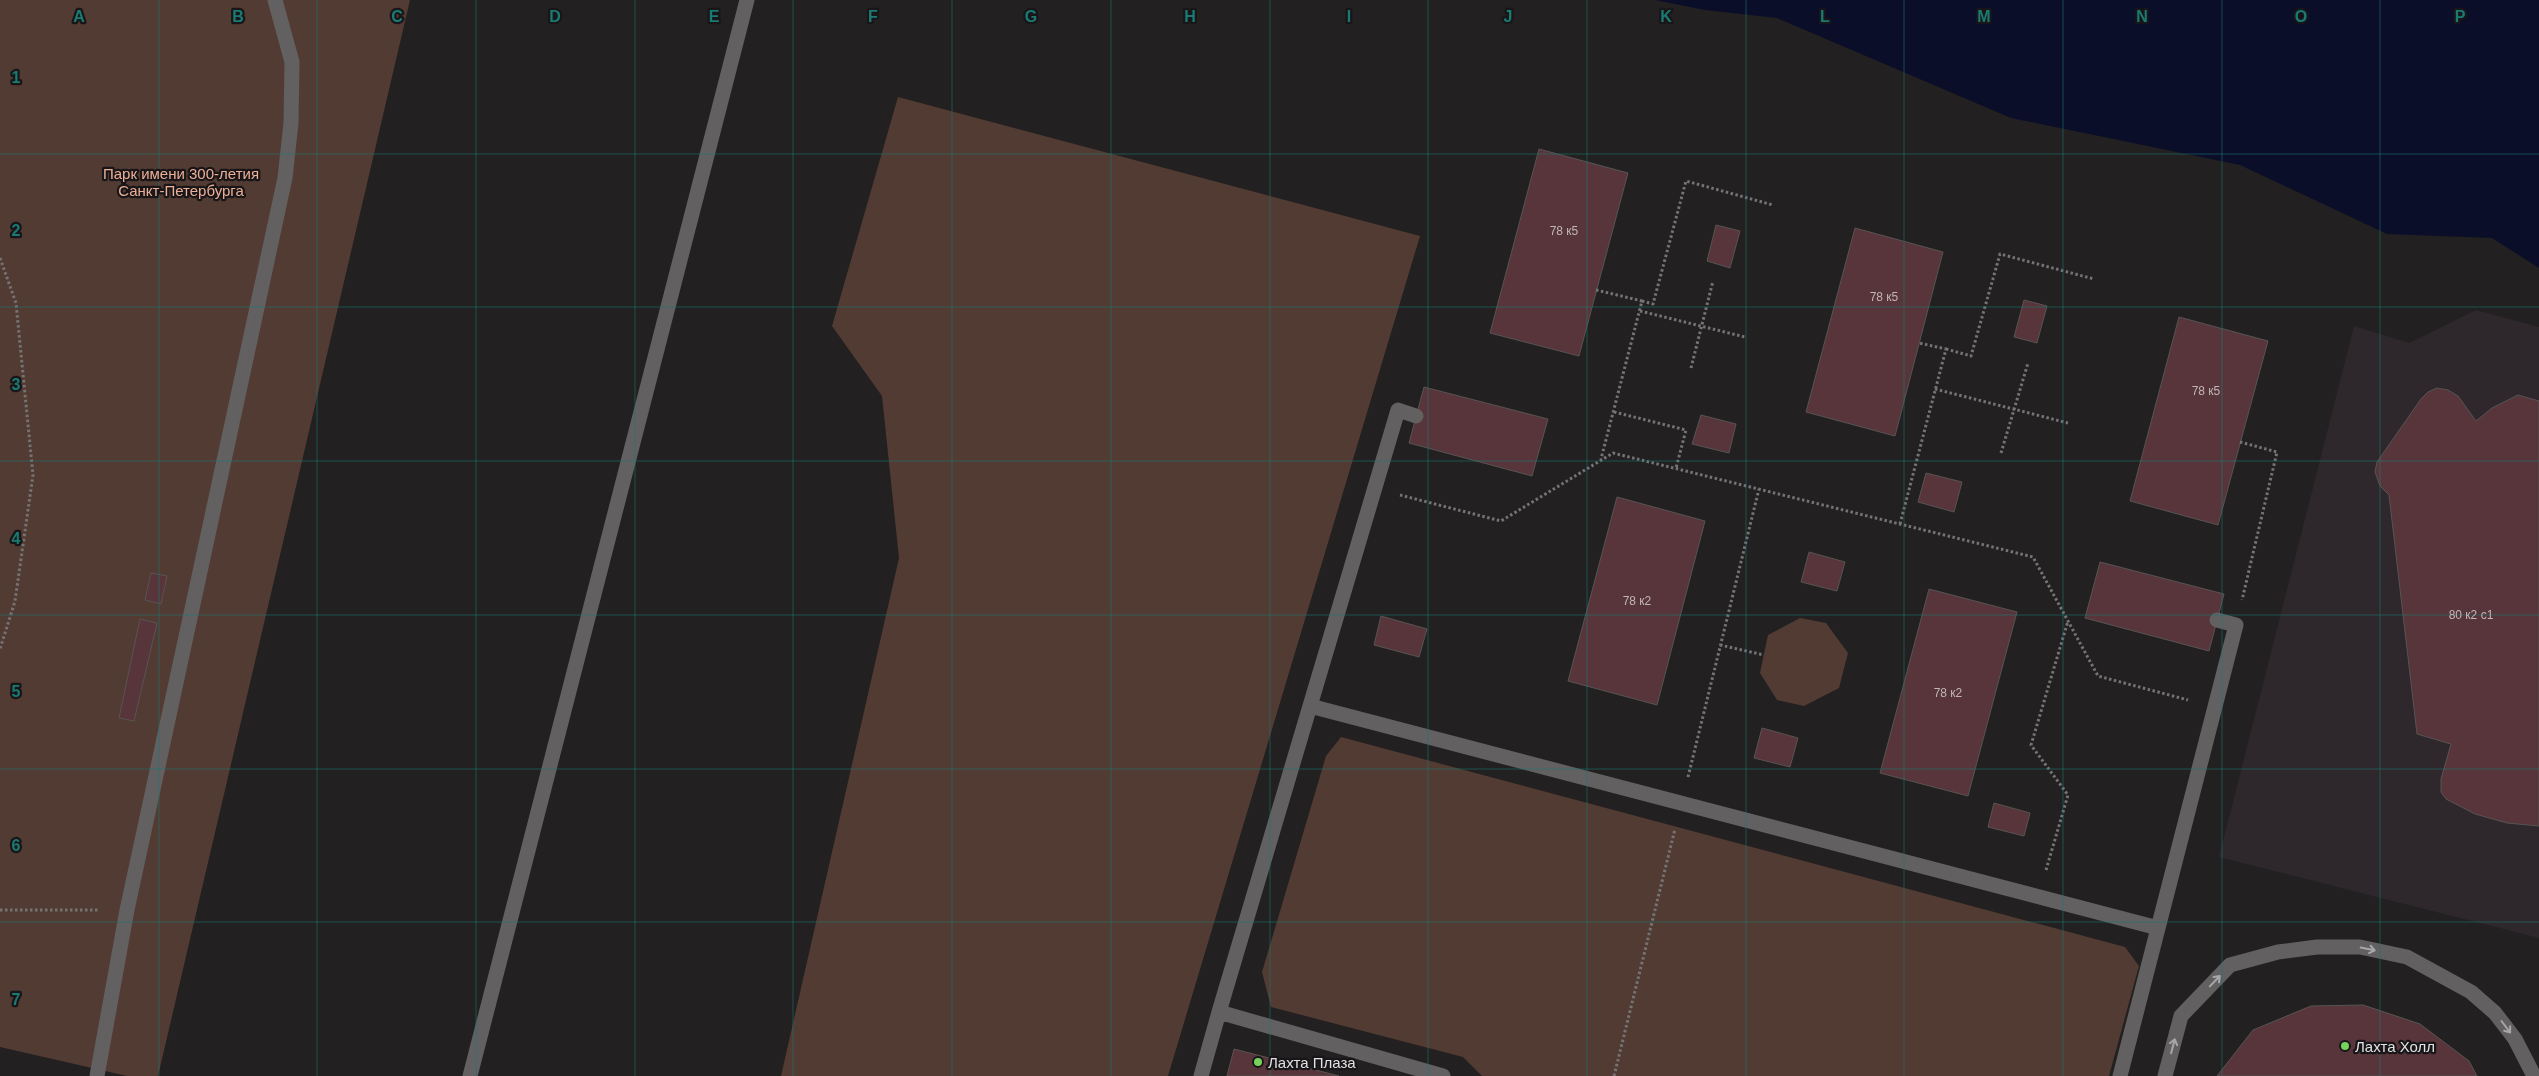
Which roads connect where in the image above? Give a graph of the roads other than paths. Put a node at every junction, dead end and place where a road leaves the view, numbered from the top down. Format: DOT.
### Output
graph roads {
  1 [pos="275,0"];
  2 [pos="747,0"];
  3 [pos="1416,416"];
  4 [pos="2217,620"];
  5 [pos="1310,706"];
  6 [pos="2158,928"];
  7 [pos="1219,1012"];
  8 [pos="97,1076"];
  9 [pos="470,1076"];
  10 [pos="1201,1076"];
  11 [pos="1443,1076"];
  12 [pos="2120,1076"];
  13 [pos="2165,1076"];
  14 [pos="2534,1076"];
  1 -- 8 [label="lane"];
  2 -- 9 [label="lane"];
  3 -- 5 [label="lane"];
  4 -- 6 [label="lane"];
  5 -- 6 [label="lane"];
  5 -- 7 [label="lane"];
  6 -- 12 [label="lane"];
  7 -- 10 [label="lane"];
  7 -- 11 [label="lane"];
  13 -- 14 [label="lane, one-way"];
}
